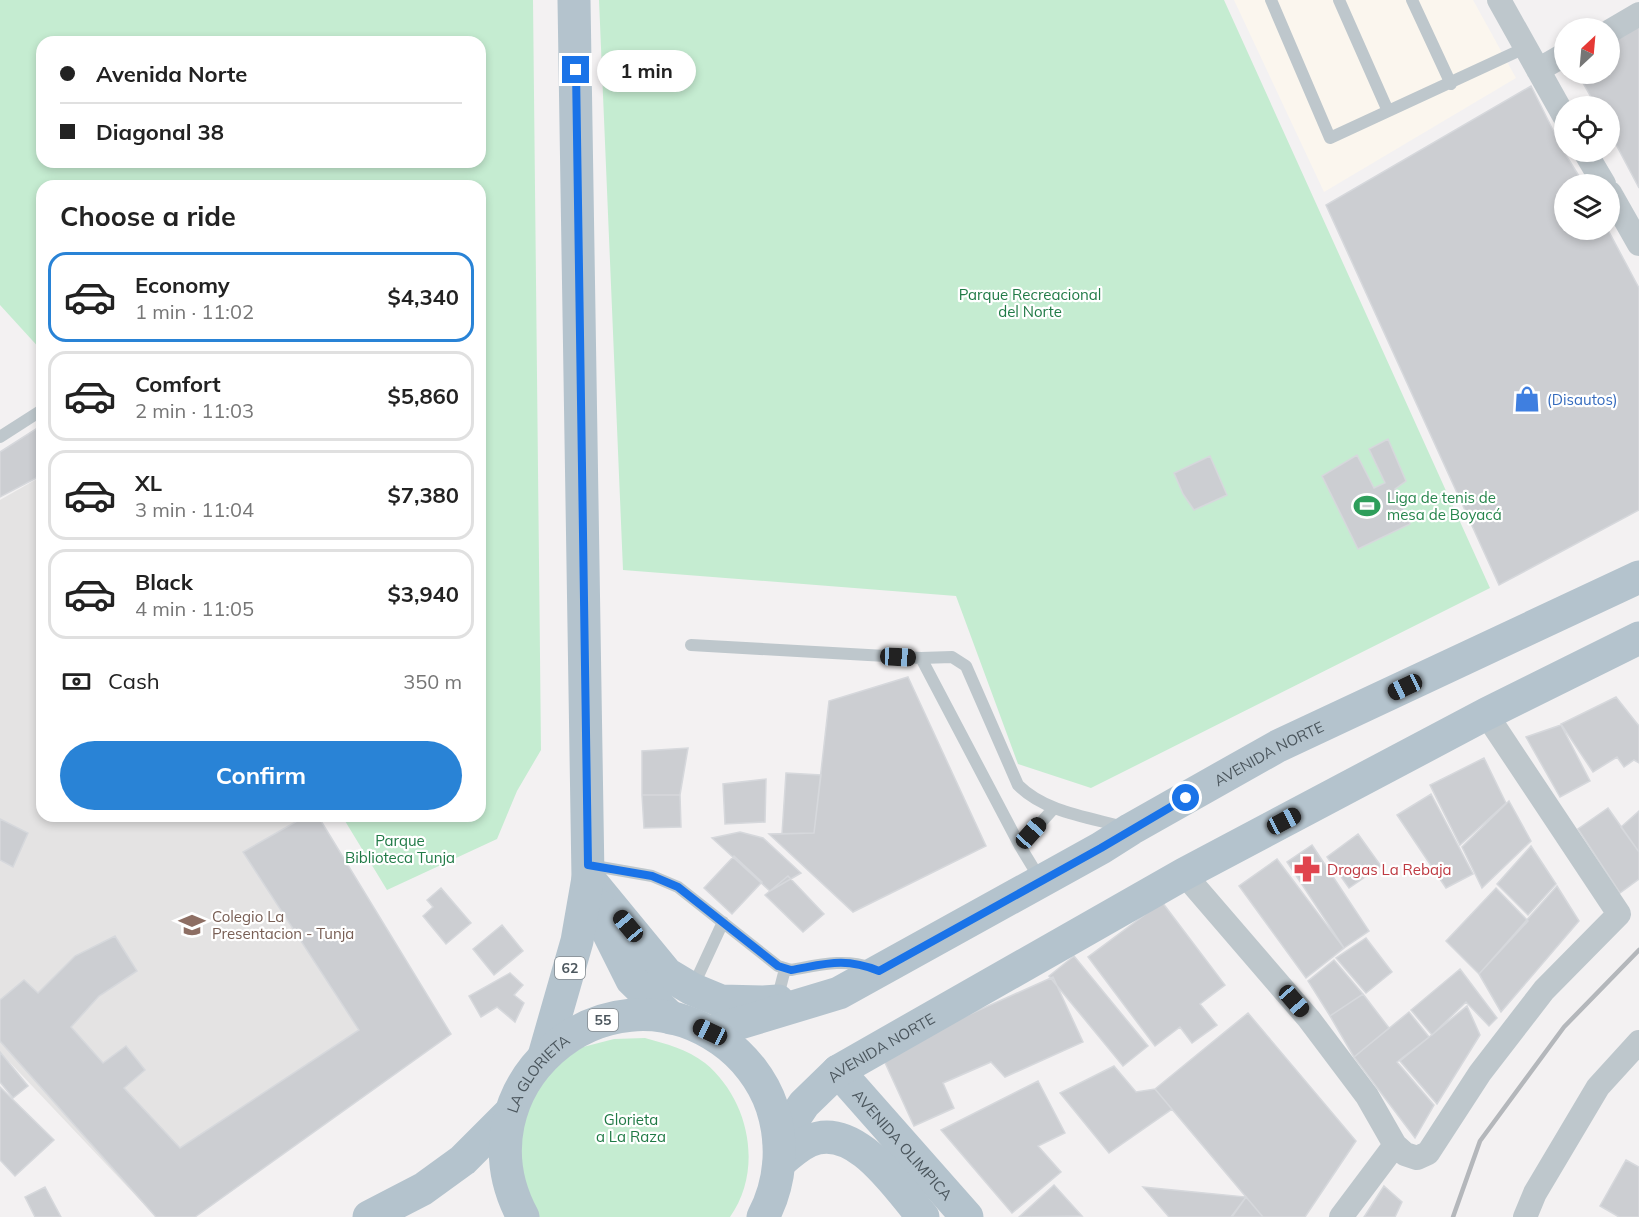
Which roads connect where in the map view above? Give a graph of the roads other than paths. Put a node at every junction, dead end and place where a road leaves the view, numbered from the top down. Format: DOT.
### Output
graph roads {
  1 [pos="574,0"];
  2 [pos="1271,0"];
  3 [pos="1339,0"];
  4 [pos="1412,0"];
  5 [pos="1499,0"];
  6 [pos="1639,14"];
  7 [pos="1620,25"];
  8 [pos="1527,47"];
  9 [pos="1554,61"];
  10 [pos="1538,70"];
  11 [pos="1451,84"];
  12 [pos="1554,98"];
  13 [pos="1388,111"];
  14 [pos="1620,211"];
  15 [pos="1639,244"];
  16 [pos="36,414"];
  17 [pos="0,437"];
  18 [pos="1639,577"];
  19 [pos="1639,638"];
  20 [pos="691,645"];
  21 [pos="921,658"];
  22 [pos="1486,714"];
  23 [pos="1054,808"];
  24 [pos="1131,829"];
  25 [pos="1020,846"];
  26 [pos="588,872"];
  27 [pos="1184,874"];
  28 [pos="1040,880"];
  29 [pos="723,922"];
  30 [pos="785,969"];
  31 [pos="879,971"];
  32 [pos="692,989"];
  33 [pos="839,993"];
  34 [pos="777,1001"];
  35 [pos="671,1018"];
  36 [pos="710,1032"];
  37 [pos="1639,1042"];
  38 [pos="544,1056"];
  39 [pos="838,1071"];
  40 [pos="510,1113"];
  41 [pos="1395,1145"];
  42 [pos="779,1152"];
  43 [pos="369,1217"];
  44 [pos="523,1217"];
  45 [pos="762,1217"];
  46 [pos="923,1217"];
  47 [pos="967,1217"];
  48 [pos="1341,1217"];
  49 [pos="1525,1217"];
  1 -- 26 [label="main road, 62"];
  2 -- 13 [label="lane"];
  3 -- 13 [label="lane"];
  4 -- 11 [label="lane"];
  5 -- 8 [label="street"];
  6 -- 7 [label="street"];
  8 -- 10 [label="street"];
  8 -- 11 [label="lane"];
  9 -- 10 [label="street"];
  10 -- 12 [label="street"];
  11 -- 13 [label="lane"];
  14 -- 15 [label="street"];
  16 -- 17 [label="lane"];
  18 -- 24 [label="main road, AVENIDA NORTE"];
  19 -- 22 [label="main road, AVENIDA NORTE"];
  20 -- 21 [label="lane"];
  21 -- 23 [label="lane"];
  21 -- 25 [label="lane"];
  22 -- 27 [label="main road, AVENIDA NORTE"];
  22 -- 41 [label="street"];
  23 -- 24 [label="lane"];
  23 -- 25 [label="lane"];
  24 -- 28 [label="main road, AVENIDA NORTE"];
  25 -- 28 [label="lane"];
  26 -- 29 [label="lane"];
  26 -- 32 [label="main road"];
  26 -- 35 [label="main road, 62"];
  26 -- 38 [label="main road, 62"];
  27 -- 39 [label="main road, AVENIDA NORTE"];
  27 -- 41 [label="street"];
  28 -- 31 [label="main road, AVENIDA NORTE"];
  29 -- 30 [label="lane"];
  29 -- 32 [label="lane"];
  30 -- 31 [label="lane"];
  30 -- 34 [label="lane"];
  31 -- 33 [label="main road, AVENIDA NORTE"];
  32 -- 34 [label="main road"];
  33 -- 34 [label="main road"];
  33 -- 36 [label="main road, AVENIDA NORTE"];
  35 -- 36 [label="main road, LA GLORIETA / 55"];
  35 -- 38 [label="main road, LA GLORIETA / 55"];
  36 -- 42 [label="main road, LA GLORIETA / 55"];
  37 -- 49 [label="street"];
  38 -- 40 [label="main road, LA GLORIETA / 55"];
  39 -- 42 [label="main road, AVENIDA NORTE"];
  39 -- 47 [label="main road, AVENIDA OLIMPICA"];
  40 -- 43 [label="main road"];
  40 -- 44 [label="main road, LA GLORIETA / 55"];
  41 -- 48 [label="street"];
  42 -- 45 [label="main road, LA GLORIETA / 55"];
  42 -- 46 [label="main road"];
}
